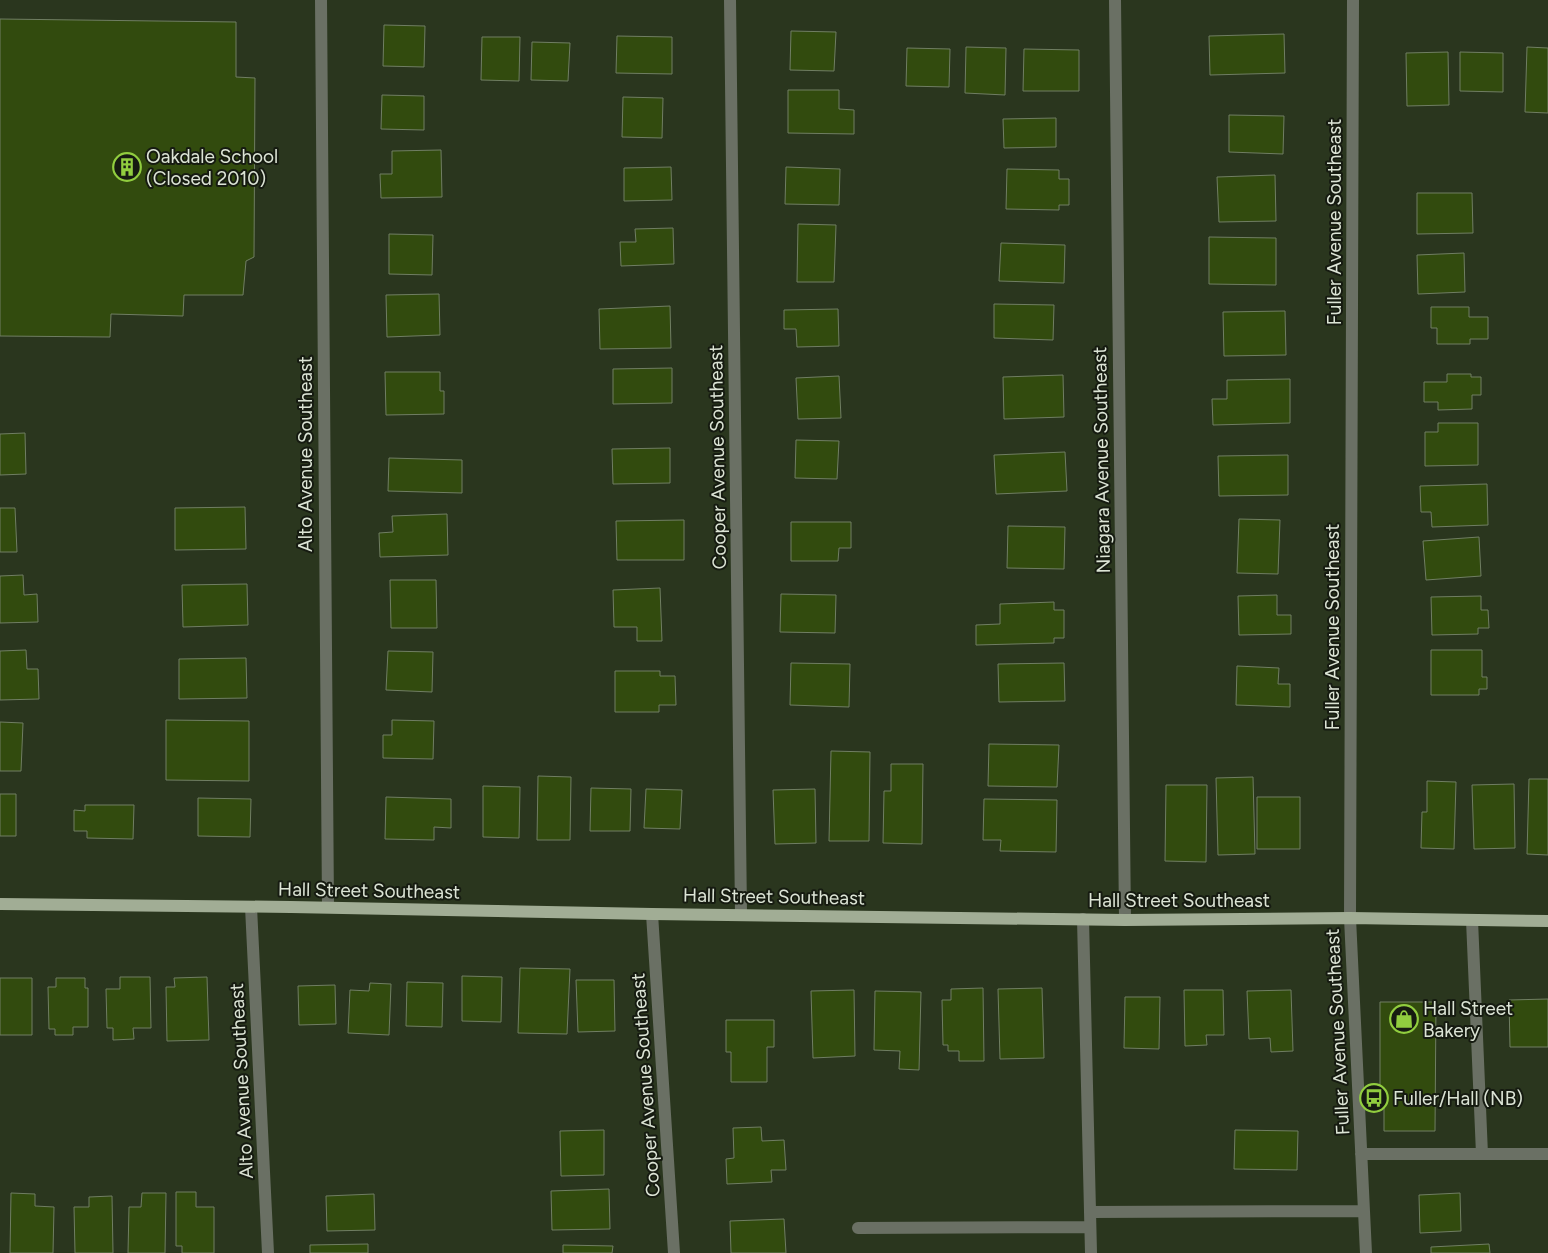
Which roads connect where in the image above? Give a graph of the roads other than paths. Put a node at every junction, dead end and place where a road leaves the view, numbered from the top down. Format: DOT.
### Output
graph roads {
  1 [pos="321,0"];
  2 [pos="730,0"];
  3 [pos="1114,0"];
  4 [pos="1353,0"];
  5 [pos="0,904"];
  6 [pos="251,907"];
  7 [pos="328,907"];
  8 [pos="652,914"];
  9 [pos="742,914"];
  10 [pos="1350,918"];
  11 [pos="1083,919"];
  12 [pos="1125,920"];
  13 [pos="1472,920"];
  14 [pos="1548,921"];
  15 [pos="1361,1154"];
  16 [pos="1482,1154"];
  17 [pos="1548,1154"];
  18 [pos="1364,1211"];
  19 [pos="1090,1212"];
  20 [pos="1090,1226"];
  21 [pos="858,1228"];
  22 [pos="268,1253"];
  23 [pos="674,1253"];
  24 [pos="1091,1253"];
  25 [pos="1366,1253"];
  1 -- 7 [label="street, Alto Avenue Southeast"];
  2 -- 9 [label="street, Cooper Avenue Southeast"];
  3 -- 12 [label="street, Niagara Avenue Southeast"];
  4 -- 10 [label="street, Fuller Avenue Southeast"];
  5 -- 6 [label="main road, Hall Street Southeast"];
  6 -- 7 [label="main road, Hall Street Southeast"];
  6 -- 22 [label="street, Alto Avenue Southeast"];
  7 -- 8 [label="main road, Hall Street Southeast"];
  8 -- 9 [label="main road, Hall Street Southeast"];
  8 -- 23 [label="street, Cooper Avenue Southeast"];
  9 -- 11 [label="main road, Hall Street Southeast"];
  10 -- 12 [label="main road, Hall Street Southeast"];
  10 -- 13 [label="main road, Hall Street Southeast"];
  10 -- 15 [label="street, Fuller Avenue Southeast"];
  11 -- 12 [label="main road, Hall Street Southeast"];
  11 -- 19 [label="street"];
  13 -- 14 [label="main road, Hall Street Southeast"];
  13 -- 16 [label="street"];
  15 -- 16 [label="street"];
  15 -- 18 [label="street, Fuller Avenue Southeast"];
  16 -- 17 [label="street"];
  18 -- 19 [label="street"];
  18 -- 25 [label="street, Fuller Avenue Southeast"];
  19 -- 20 [label="street"];
  20 -- 21 [label="street"];
  20 -- 24 [label="street"];
}
